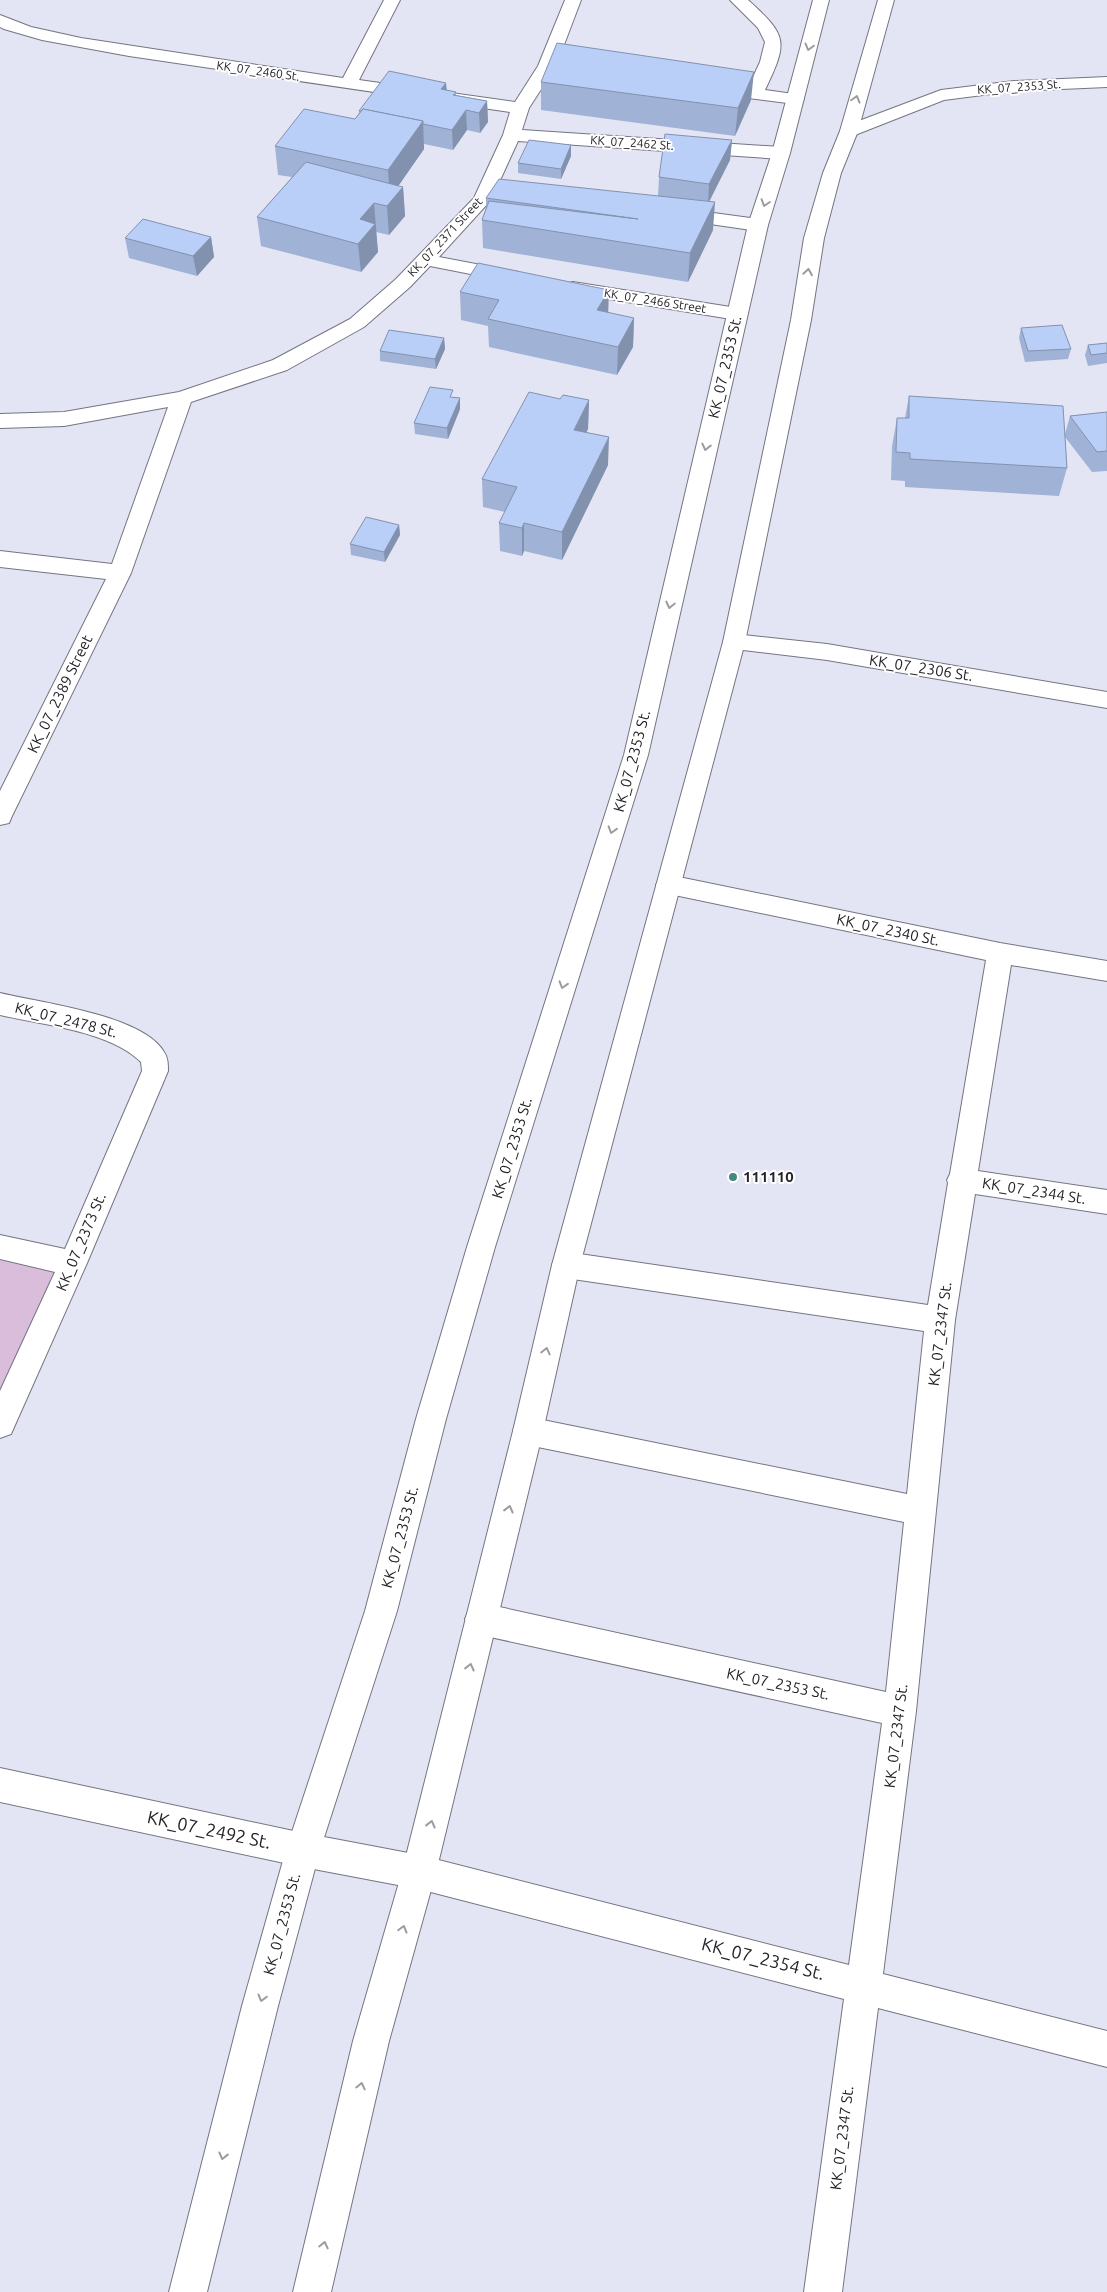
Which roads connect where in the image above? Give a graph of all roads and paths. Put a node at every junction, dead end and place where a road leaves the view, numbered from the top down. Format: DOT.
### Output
graph roads {
  1 [pos="392,0"];
  2 [pos="572,0"];
  3 [pos="738,0"];
  4 [pos="822,0"];
  5 [pos="886,0"];
  6 [pos="0,20"];
  7 [pos="547,66"];
  8 [pos="567,68"];
  9 [pos="1107,82"];
  10 [pos="348,84"];
  11 [pos="695,86"];
  12 [pos="754,95"];
  13 [pos="795,99"];
  14 [pos="520,108"];
  15 [pos="848,132"];
  16 [pos="512,135"];
  17 [pos="782,153"];
  18 [pos="659,212"];
  19 [pos="758,225"];
  20 [pos="426,260"];
  21 [pos="527,279"];
  22 [pos="553,284"];
  23 [pos="737,314"];
  24 [pos="182,398"];
  25 [pos="0,421"];
  26 [pos="0,559"];
  27 [pos="120,573"];
  28 [pos="734,642"];
  29 [pos="1107,700"];
  30 [pos="6,790"];
  31 [pos="0,816"];
  32 [pos="669,885"];
  33 [pos="1000,952"];
  34 [pos="1107,971"];
  35 [pos="0,1004"];
  36 [pos="154,1058"];
  37 [pos="961,1180"];
  38 [pos="1107,1202"];
  39 [pos="0,1247"];
  40 [pos="73,1263"];
  41 [pos="566,1265"];
  42 [pos="940,1320"];
  43 [pos="0,1423"];
  44 [pos="528,1431"];
  45 [pos="920,1512"];
  46 [pos="481,1619"];
  47 [pos="900,1711"];
  48 [pos="0,1785"];
  49 [pos="303,1850"];
  50 [pos="419,1872"];
  51 [pos="862,1984"];
  52 [pos="1107,2049"];
  53 [pos="188,2292"];
  54 [pos="312,2292"];
  55 [pos="823,2292"];
  1 -- 10 [label="street"];
  2 -- 7 [label="street, KK_07_2371 Street"];
  3 -- 12 [label="street"];
  4 -- 13 [label="street, KK_07_2353 St., one-way"];
  15 -- 5 [label="street, one-way"];
  6 -- 10 [label="street, KK_07_2460 St."];
  7 -- 8 [label="street"];
  7 -- 14 [label="street, KK_07_2371 Street"];
  9 -- 15 [label="street, KK_07_2353 St."];
  10 -- 14 [label="street, KK_07_2460 St."];
  11 -- 12 [label="street"];
  12 -- 13 [label="street"];
  13 -- 17 [label="street, KK_07_2353 St."];
  14 -- 16 [label="street, KK_07_2371 Street"];
  28 -- 15 [label="street, one-way"];
  16 -- 17 [label="street, KK_07_2462 St."];
  16 -- 20 [label="street, KK_07_2371 Street"];
  17 -- 19 [label="street, KK_07_2353 St., one-way"];
  18 -- 19 [label="street"];
  19 -- 23 [label="street, KK_07_2353 St."];
  20 -- 21 [label="street"];
  20 -- 24 [label="street, KK_07_2371 Street"];
  22 -- 23 [label="street, KK_07_2466 Street"];
  23 -- 49 [label="street, KK_07_2353 St., one-way"];
  24 -- 25 [label="street, KK_07_2371 Street"];
  24 -- 27 [label="street, KK_07_2389 Street"];
  26 -- 27 [label="street"];
  27 -- 30 [label="street, KK_07_2389 Street"];
  28 -- 29 [label="street, KK_07_2306 St."];
  28 -- 32 [label="street"];
  30 -- 31 [label="street, KK_07_2389 Street"];
  32 -- 33 [label="street, KK_07_2340 St."];
  32 -- 41 [label="street"];
  33 -- 34 [label="street, KK_07_2340 St."];
  33 -- 37 [label="street, KK_07_2347 St."];
  35 -- 36 [label="street, KK_07_2478 St."];
  36 -- 40 [label="street, KK_07_2373 St."];
  37 -- 38 [label="street, KK_07_2344 St."];
  37 -- 42 [label="street, KK_07_2347 St."];
  39 -- 40 [label="street"];
  40 -- 43 [label="street, KK_07_2373 St."];
  41 -- 42 [label="street"];
  44 -- 41 [label="street, one-way"];
  42 -- 45 [label="street, KK_07_2347 St."];
  44 -- 45 [label="street"];
  46 -- 44 [label="street, one-way"];
  45 -- 47 [label="street, KK_07_2347 St."];
  46 -- 47 [label="street, KK_07_2353 St."];
  50 -- 46 [label="street, one-way"];
  47 -- 51 [label="street, KK_07_2347 St."];
  48 -- 49 [label="street, KK_07_2492 St."];
  49 -- 50 [label="street, KK_07_2492 St."];
  49 -- 53 [label="street, KK_07_2353 St., one-way"];
  50 -- 51 [label="street, KK_07_2354 St."];
  54 -- 50 [label="street, one-way"];
  51 -- 52 [label="street, KK_07_2354 St."];
  51 -- 55 [label="street, KK_07_2347 St."];
}
